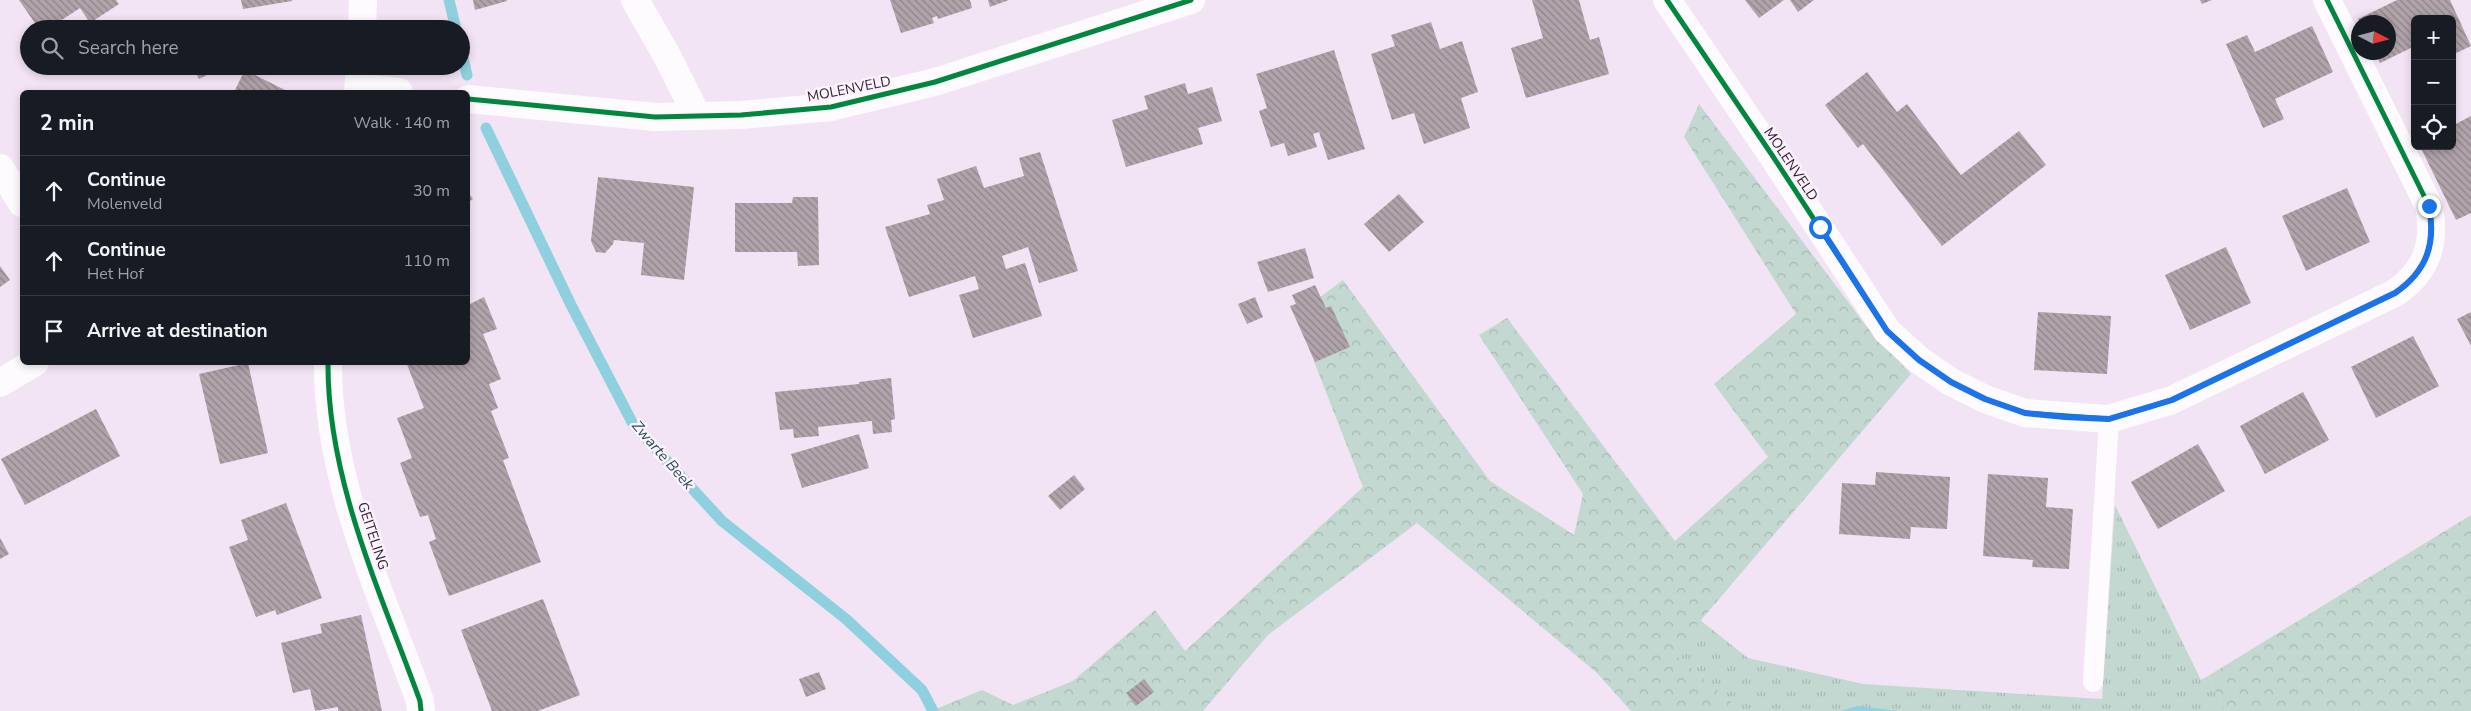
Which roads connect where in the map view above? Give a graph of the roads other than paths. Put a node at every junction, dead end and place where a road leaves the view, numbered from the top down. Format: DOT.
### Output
graph roads {
  1 [pos="363,0"];
  2 [pos="635,0"];
  3 [pos="1192,0"];
  4 [pos="1667,0"];
  5 [pos="2327,0"];
  6 [pos="362,20"];
  7 [pos="359,82"];
  8 [pos="391,90"];
  9 [pos="470,99"];
  10 [pos="697,116"];
  11 [pos="0,168"];
  12 [pos="20,200"];
  13 [pos="30,365"];
  14 [pos="328,365"];
  15 [pos="0,383"];
  16 [pos="2109,419"];
  17 [pos="2093,682"];
  18 [pos="422,708"];
  1 -- 6 [label="street"];
  2 -- 10 [label="street"];
  3 -- 10 [label="street, MOLENVELD"];
  4 -- 16 [label="street, MOLENVELD"];
  5 -- 16 [label="street"];
  7 -- 8 [label="street"];
  9 -- 10 [label="street, MOLENVELD"];
  11 -- 12 [label="street"];
  13 -- 15 [label="street"];
  14 -- 18 [label="street, GEITELING"];
  16 -- 17 [label="lane"];
}
